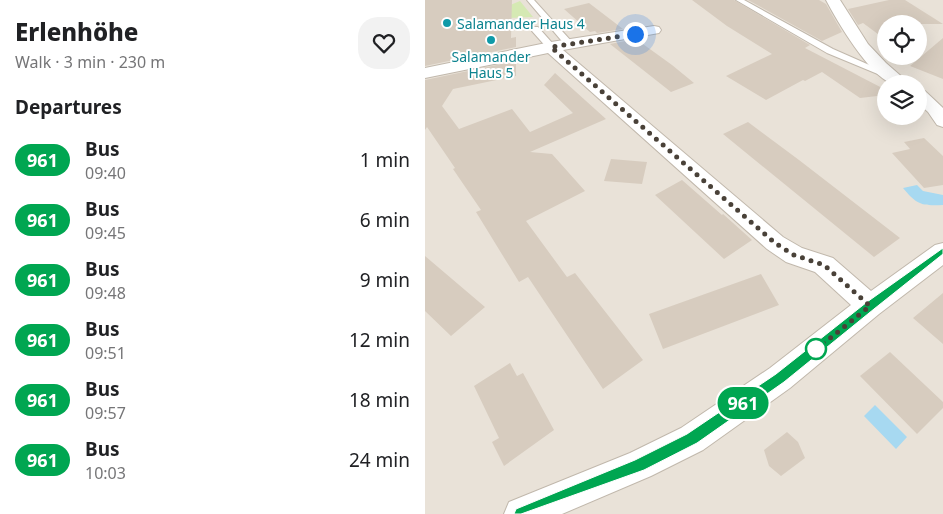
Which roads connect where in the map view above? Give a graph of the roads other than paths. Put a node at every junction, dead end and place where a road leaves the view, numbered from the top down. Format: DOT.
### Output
graph roads {
  1 [pos="529,0"];
  2 [pos="739,0"];
  3 [pos="833,0"];
  4 [pos="535,29"];
  5 [pos="654,30"];
  6 [pos="560,45"];
  7 [pos="425,72"];
  8 [pos="888,74"];
  9 [pos="927,102"];
  10 [pos="943,121"];
  11 [pos="943,252"];
  12 [pos="870,306"];
  13 [pos="521,514"];
  1 -- 6 [label="lane"];
  2 -- 8 [label="lane"];
  3 -- 8 [label="street"];
  4 -- 6 [label="lane"];
  5 -- 6 [label="street"];
  6 -- 7 [label="street"];
  6 -- 12 [label="street"];
  9 -- 10 [label="street"];
  11 -- 12 [label="street"];
  12 -- 13 [label="street"];
}
